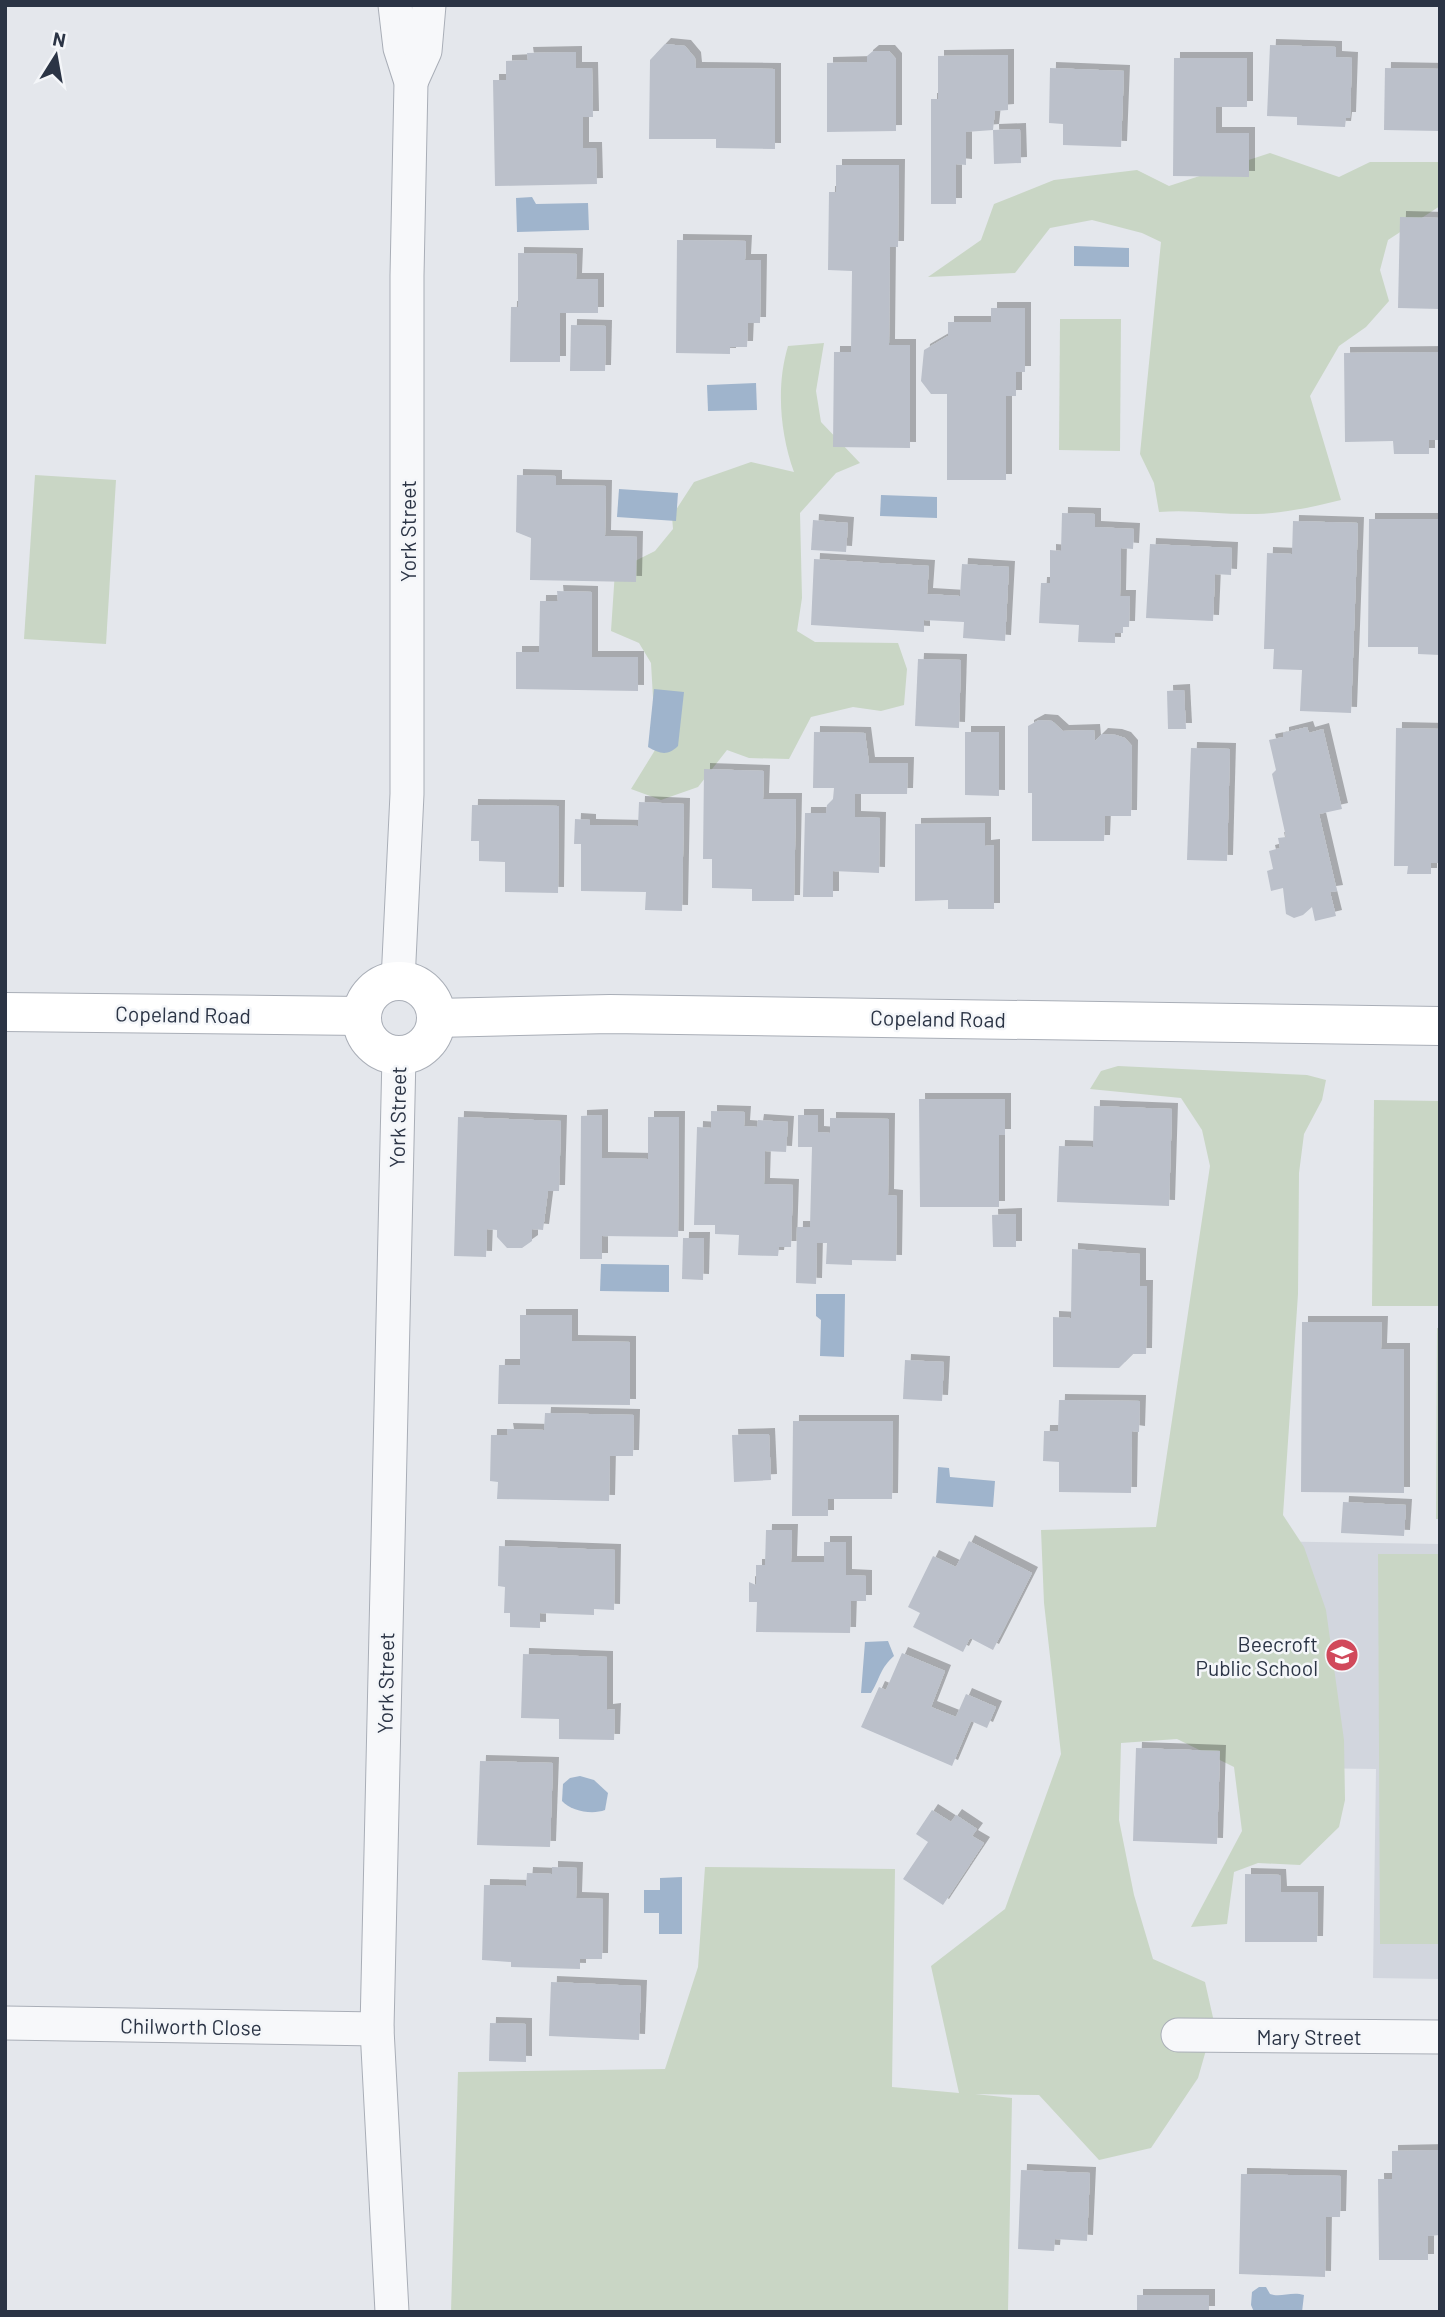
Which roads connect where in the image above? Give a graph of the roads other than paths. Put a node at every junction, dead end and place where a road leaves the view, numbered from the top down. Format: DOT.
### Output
graph roads {
  1 [pos="395,5"];
  2 [pos="429,5"];
  3 [pos="411,82"];
  4 [pos="398,981"];
  5 [pos="5,1013"];
  6 [pos="362,1016"];
  7 [pos="436,1018"];
  8 [pos="1440,1026"];
  9 [pos="399,1055"];
  10 [pos="5,2023"];
  11 [pos="377,2029"];
  12 [pos="1178,2035"];
  13 [pos="1440,2038"];
  14 [pos="392,2312"];
  1 -- 3 [label="street, York Street"];
  2 -- 3 [label="street, York Street"];
  3 -- 4 [label="street, York Street"];
  4 -- 6 [label="main road"];
  4 -- 7 [label="main road"];
  5 -- 6 [label="main road, Copeland Road"];
  6 -- 9 [label="main road"];
  7 -- 8 [label="main road, Copeland Road"];
  7 -- 9 [label="main road"];
  9 -- 11 [label="street, York Street"];
  10 -- 11 [label="street, Chilworth Close"];
  11 -- 14 [label="street, York Street"];
  12 -- 13 [label="street, Mary Street"];
}
